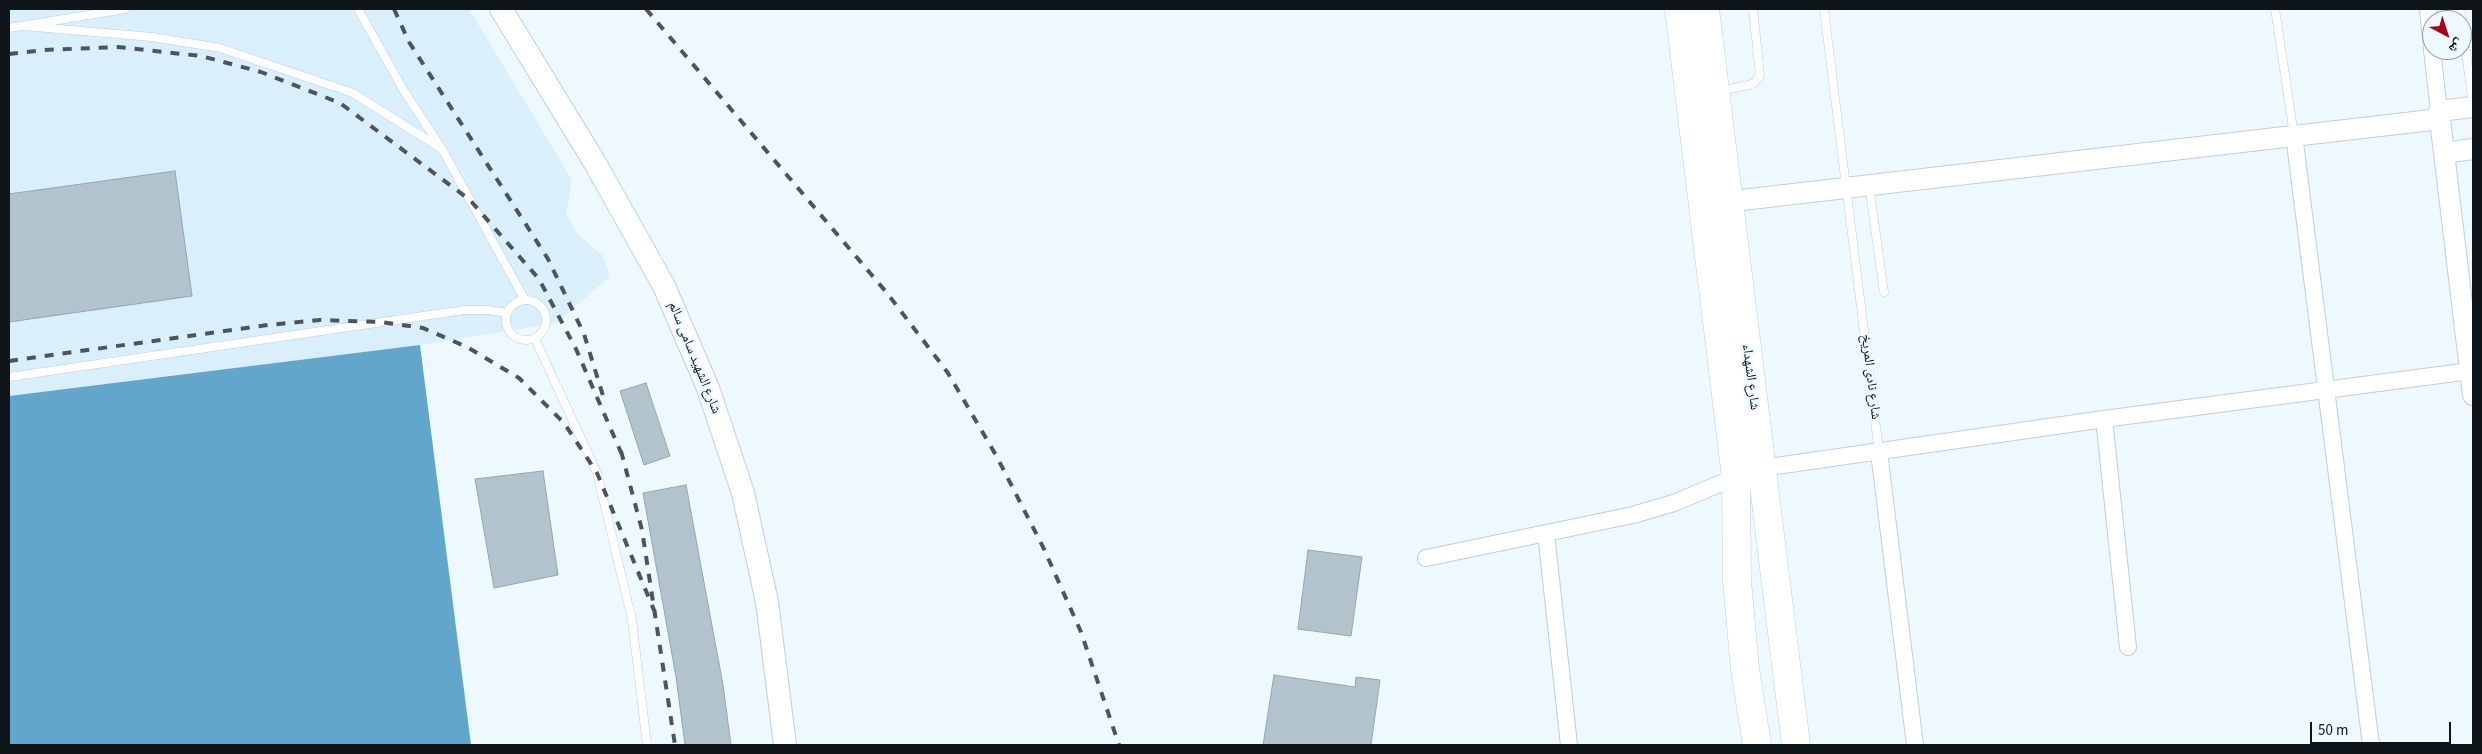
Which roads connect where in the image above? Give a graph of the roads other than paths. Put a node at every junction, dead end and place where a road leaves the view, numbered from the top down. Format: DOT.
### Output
graph roads {
  1 [pos="125,9"];
  2 [pos="358,9"];
  3 [pos="501,9"];
  4 [pos="1679,9"];
  5 [pos="1705,9"];
  6 [pos="1753,9"];
  7 [pos="1824,9"];
  8 [pos="2275,9"];
  9 [pos="24,26"];
  10 [pos="9,28"];
  11 [pos="2433,60"];
  12 [pos="2467,60"];
  13 [pos="1714,92"];
  14 [pos="2473,107"];
  15 [pos="2439,115"];
  16 [pos="2294,135"];
  17 [pos="442,149"];
  18 [pos="2473,149"];
  19 [pos="2444,153"];
  20 [pos="1869,184"];
  21 [pos="1846,187"];
  22 [pos="1715,203"];
  23 [pos="1884,292"];
  24 [pos="525,300"];
  25 [pos="507,313"];
  26 [pos="535,339"];
  27 [pos="2472,371"];
  28 [pos="9,377"];
  29 [pos="2326,391"];
  30 [pos="2473,395"];
  31 [pos="2104,419"];
  32 [pos="1879,452"];
  33 [pos="1762,468"];
  34 [pos="1736,476"];
  35 [pos="1546,533"];
  36 [pos="1426,558"];
  37 [pos="1776,580"];
  38 [pos="1737,581"];
  39 [pos="2128,648"];
  40 [pos="1787,664"];
  41 [pos="1745,669"];
  42 [pos="647,745"];
  43 [pos="785,745"];
  44 [pos="1569,745"];
  45 [pos="1757,745"];
  46 [pos="1796,745"];
  47 [pos="1915,745"];
  48 [pos="2372,745"];
  1 -- 9 [label="lane"];
  2 -- 17 [label="lane"];
  3 -- 43 [label="main road, شارع الشهيد سامى سالم"];
  4 -- 22 [label="highway, شارع الشهداء"];
  5 -- 13 [label="highway, شارع الشهداء"];
  6 -- 13 [label="lane"];
  7 -- 21 [label="lane, شارع نادى المريخ"];
  8 -- 16 [label="lane"];
  9 -- 10 [label="lane"];
  9 -- 17 [label="lane"];
  11 -- 15 [label="street"];
  12 -- 14 [label="lane"];
  13 -- 22 [label="highway, شارع الشهداء"];
  14 -- 15 [label="street"];
  15 -- 16 [label="street"];
  15 -- 19 [label="street"];
  16 -- 20 [label="street"];
  16 -- 29 [label="street"];
  17 -- 24 [label="lane"];
  18 -- 19 [label="street"];
  19 -- 27 [label="street"];
  20 -- 21 [label="street"];
  20 -- 23 [label="lane"];
  21 -- 22 [label="street"];
  21 -- 32 [label="lane, شارع نادى المريخ"];
  22 -- 33 [label="highway, شارع الشهداء"];
  22 -- 34 [label="highway, شارع الشهداء"];
  24 -- 25 [label="lane"];
  24 -- 26 [label="lane"];
  25 -- 26 [label="lane"];
  25 -- 28 [label="lane"];
  26 -- 42 [label="lane"];
  27 -- 29 [label="street"];
  27 -- 30 [label="street"];
  29 -- 31 [label="street"];
  29 -- 48 [label="street"];
  31 -- 32 [label="street"];
  31 -- 39 [label="street"];
  32 -- 33 [label="street"];
  32 -- 47 [label="street, شارع نادى المريخ"];
  33 -- 37 [label="highway, شارع الشهداء"];
  34 -- 35 [label="street"];
  34 -- 38 [label="highway, شارع الشهداء"];
  35 -- 36 [label="street"];
  35 -- 44 [label="street"];
  37 -- 38 [label="highway"];
  37 -- 40 [label="highway, شارع الشهداء"];
  38 -- 41 [label="highway, شارع الشهداء"];
  40 -- 41 [label="highway"];
  40 -- 46 [label="highway, شارع الشهداء"];
  41 -- 45 [label="highway, شارع الشهداء"];
}
